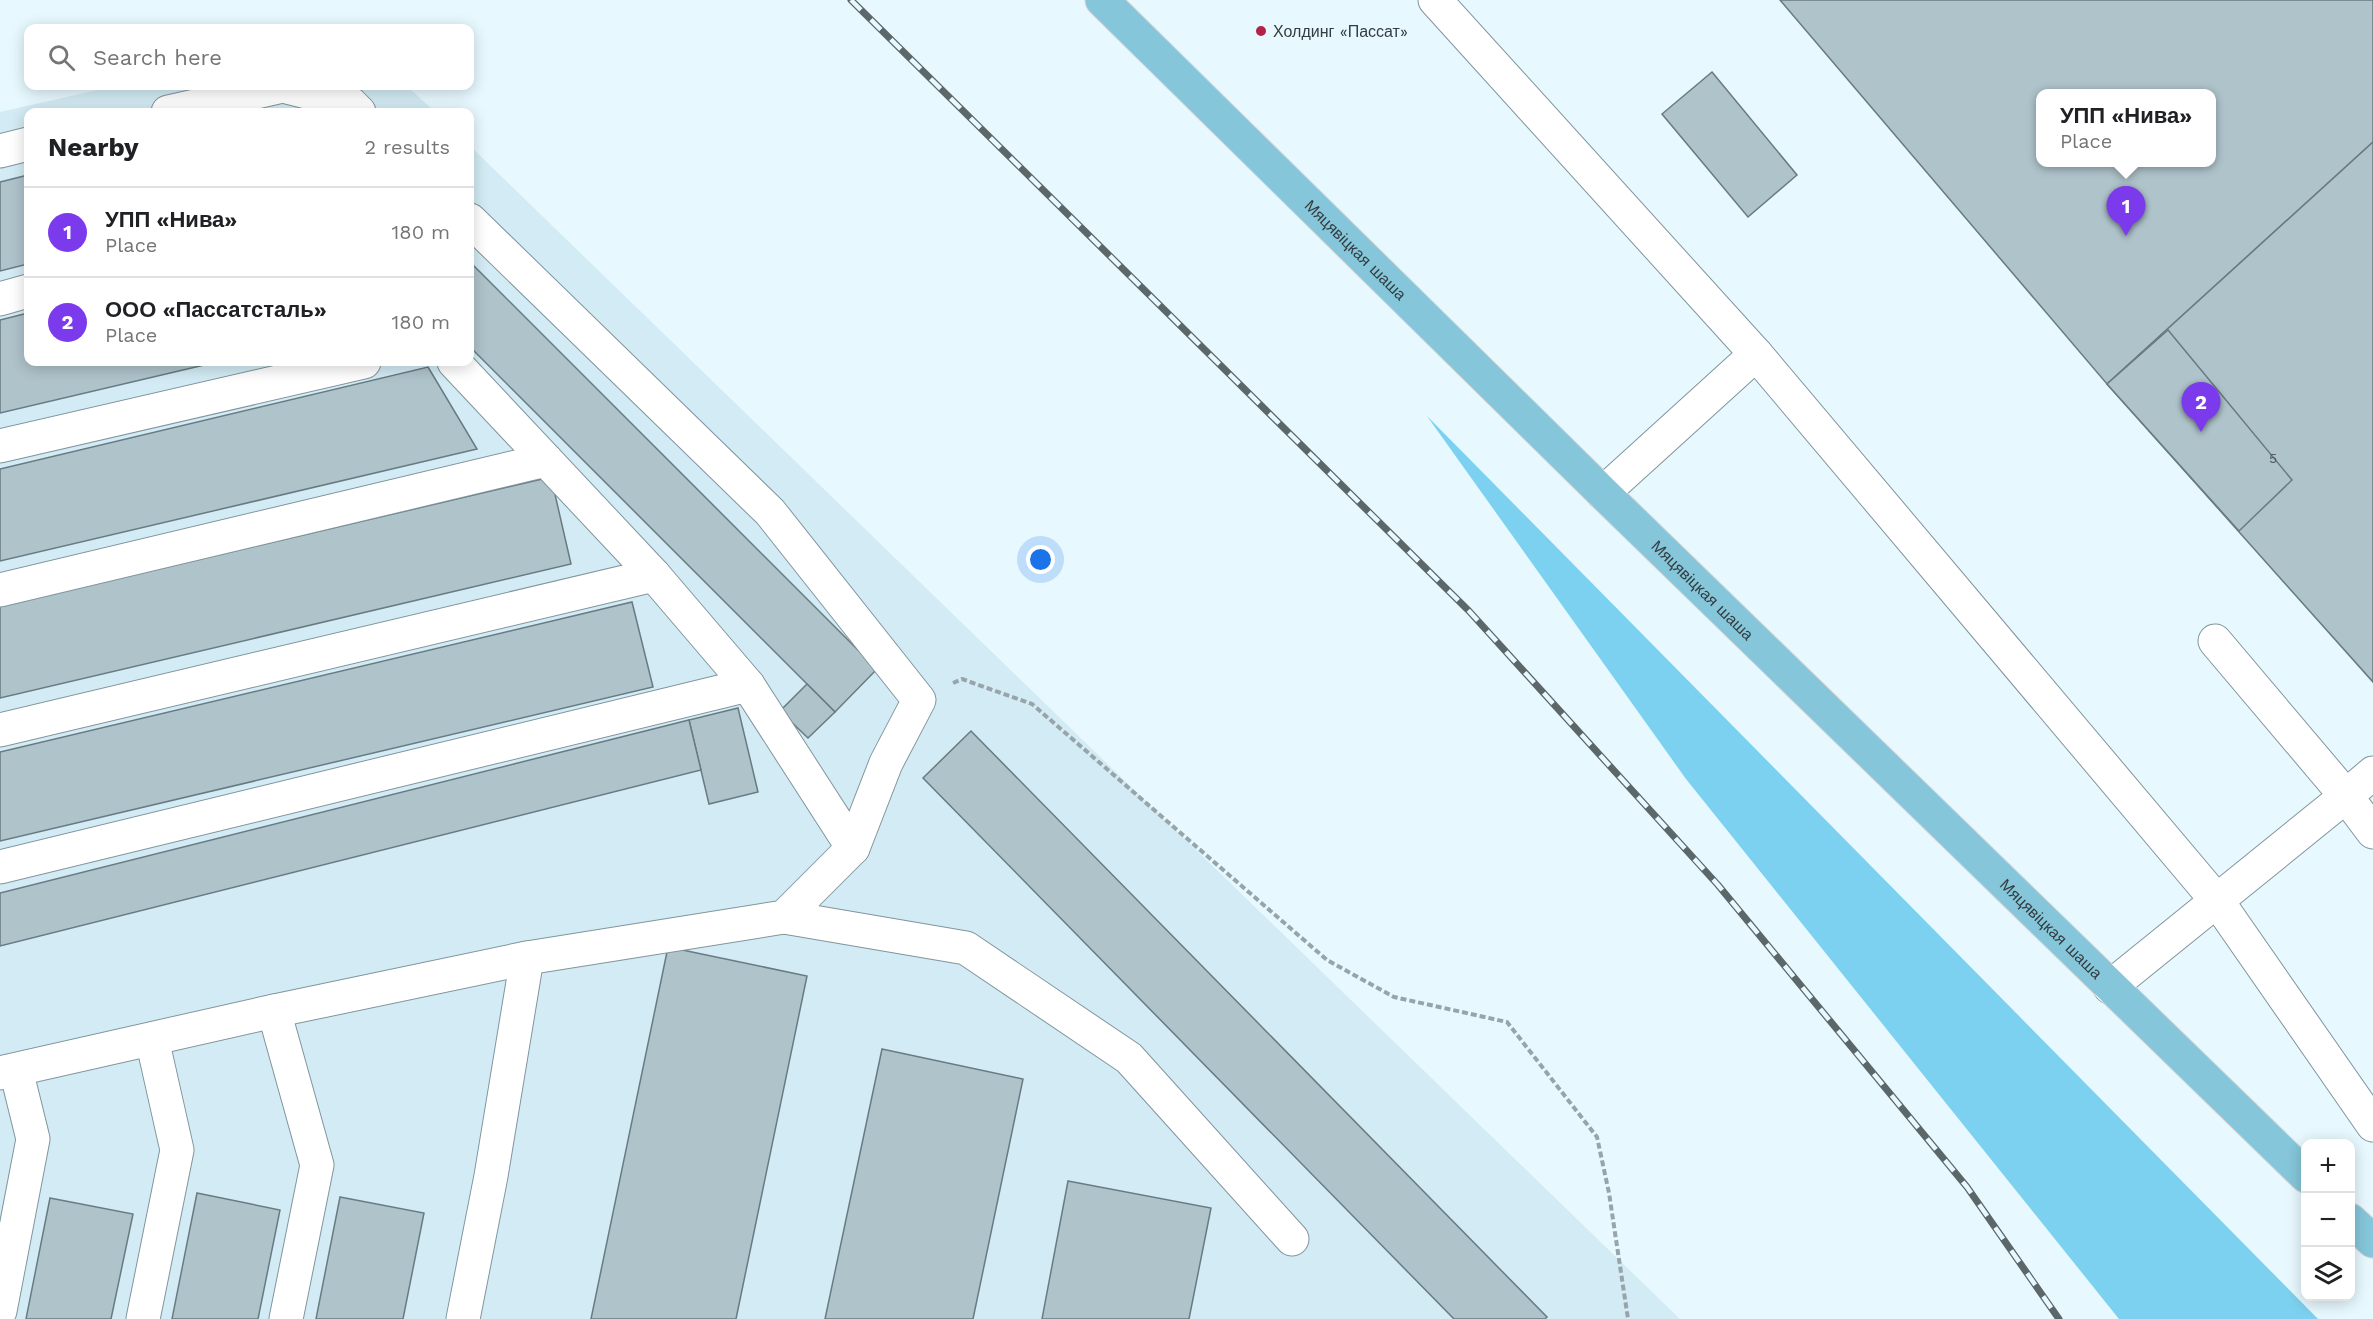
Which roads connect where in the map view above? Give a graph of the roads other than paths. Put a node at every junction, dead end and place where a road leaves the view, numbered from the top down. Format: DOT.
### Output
graph roads {
  1 [pos="1102,0"];
  2 [pos="1435,0"];
  3 [pos="266,90"];
  4 [pos="299,90"];
  5 [pos="186,108"];
  6 [pos="354,108"];
  7 [pos="24,145"];
  8 [pos="0,151"];
  9 [pos="474,224"];
  10 [pos="24,292"];
  11 [pos="0,299"];
  12 [pos="1756,354"];
  13 [pos="347,366"];
  14 [pos="458,366"];
  15 [pos="0,446"];
  16 [pos="546,460"];
  17 [pos="1603,493"];
  18 [pos="654,574"];
  19 [pos="0,590"];
  20 [pos="2215,641"];
  21 [pos="748,685"];
  22 [pos="0,730"];
  23 [pos="2373,773"];
  24 [pos="2346,796"];
  25 [pos="2373,832"];
  26 [pos="853,848"];
  27 [pos="0,867"];
  28 [pos="2218,902"];
  29 [pos="784,917"];
  30 [pos="526,958"];
  31 [pos="2110,987"];
  32 [pos="274,1011"];
  33 [pos="152,1039"];
  34 [pos="8,1071"];
  35 [pos="2373,1125"];
  36 [pos="2301,1171"];
  37 [pos="2355,1225"];
  38 [pos="1292,1239"];
  39 [pos="2373,1241"];
  40 [pos="0,1311"];
  41 [pos="143,1319"];
  42 [pos="286,1319"];
  43 [pos="463,1319"];
  1 -- 17 [label="main road, Мяцявіцкая шаша"];
  2 -- 12 [label="lane"];
  3 -- 5 [label="lane"];
  4 -- 6 [label="lane"];
  7 -- 8 [label="lane"];
  9 -- 26 [label="lane"];
  10 -- 11 [label="lane"];
  12 -- 17 [label="lane"];
  12 -- 28 [label="lane"];
  13 -- 15 [label="lane"];
  14 -- 16 [label="lane"];
  16 -- 18 [label="lane"];
  16 -- 19 [label="lane"];
  17 -- 31 [label="main road, Мяцявіцкая шаша"];
  18 -- 21 [label="lane"];
  18 -- 22 [label="lane"];
  20 -- 24 [label="lane"];
  21 -- 26 [label="lane"];
  21 -- 27 [label="lane"];
  23 -- 24 [label="lane"];
  24 -- 25 [label="lane"];
  24 -- 28 [label="lane"];
  26 -- 29 [label="lane"];
  28 -- 31 [label="lane"];
  28 -- 35 [label="lane"];
  29 -- 30 [label="lane"];
  29 -- 38 [label="lane"];
  30 -- 32 [label="lane"];
  30 -- 43 [label="lane"];
  31 -- 36 [label="main road, Мяцявіцкая шаша"];
  32 -- 33 [label="lane"];
  32 -- 42 [label="lane"];
  33 -- 34 [label="lane"];
  33 -- 41 [label="lane"];
  34 -- 40 [label="lane"];
  37 -- 39 [label="main road"];
}
